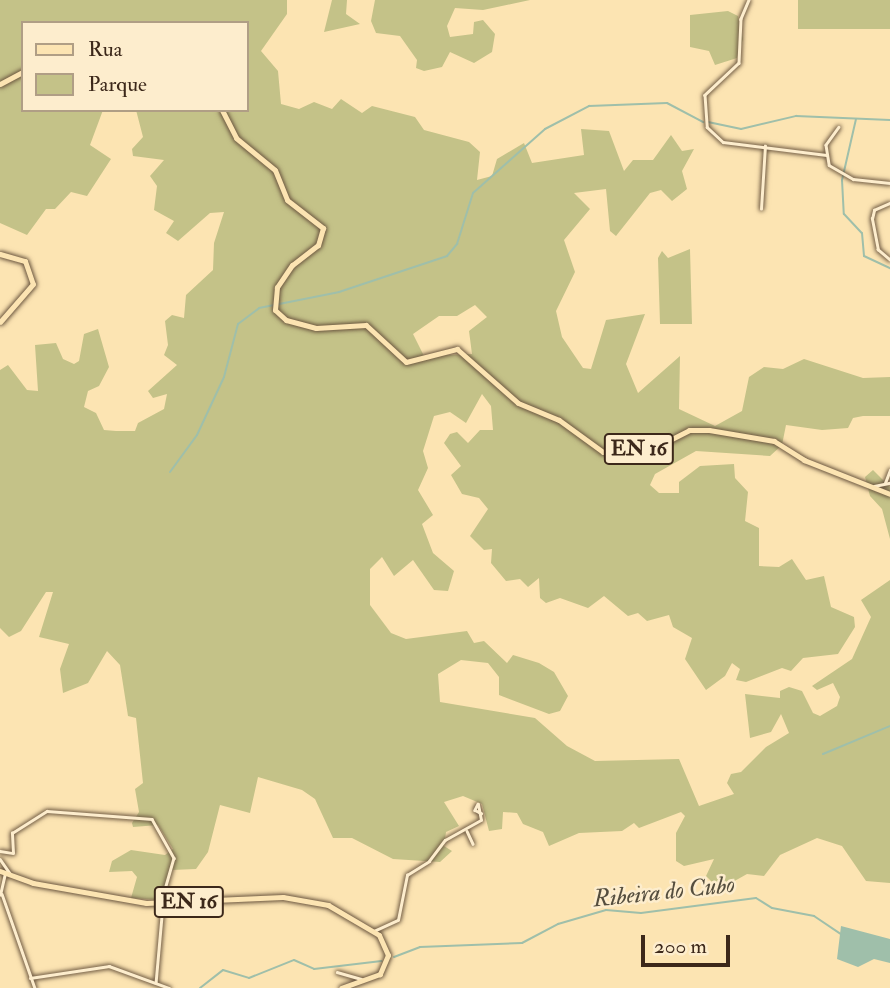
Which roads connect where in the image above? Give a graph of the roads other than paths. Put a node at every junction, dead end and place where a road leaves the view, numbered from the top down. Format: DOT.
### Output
graph roads {
  1 [pos="749,0"];
  2 [pos="21,73"];
  3 [pos="0,84"];
  4 [pos="223,112"];
  5 [pos="839,127"];
  6 [pos="765,145"];
  7 [pos="826,155"];
  8 [pos="890,183"];
  9 [pos="890,204"];
  10 [pos="761,209"];
  11 [pos="0,254"];
  12 [pos="890,260"];
  13 [pos="0,322"];
  14 [pos="890,470"];
  15 [pos="888,483"];
  16 [pos="874,486"];
  17 [pos="890,494"];
  18 [pos="481,813"];
  19 [pos="467,831"];
  20 [pos="473,844"];
  21 [pos="0,851"];
  22 [pos="0,859"];
  23 [pos="5,873"];
  24 [pos="1,895"];
  25 [pos="167,903"];
  26 [pos="374,931"];
  27 [pos="337,972"];
  28 [pos="30,978"];
  29 [pos="363,982"];
  30 [pos="156,983"];
  31 [pos="35,988"];
  32 [pos="169,988"];
  33 [pos="341,988"];
  1 -- 6 [label="street"];
  2 -- 3 [label="main road"];
  4 -- 16 [label="main road, EN 16"];
  5 -- 7 [label="street"];
  6 -- 7 [label="street"];
  6 -- 10 [label="street"];
  7 -- 8 [label="street"];
  9 -- 12 [label="street"];
  11 -- 13 [label="main road"];
  14 -- 15 [label="street"];
  15 -- 16 [label="street"];
  16 -- 17 [label="main road, EN 16"];
  18 -- 19 [label="street"];
  19 -- 20 [label="street"];
  19 -- 26 [label="street"];
  21 -- 25 [label="street"];
  22 -- 23 [label="street"];
  23 -- 24 [label="street"];
  23 -- 25 [label="main road, EN 16"];
  24 -- 28 [label="street"];
  25 -- 26 [label="main road, EN 16"];
  25 -- 30 [label="street"];
  26 -- 29 [label="main road"];
  27 -- 29 [label="street"];
  28 -- 30 [label="street"];
  28 -- 31 [label="street"];
  29 -- 33 [label="main road"];
  30 -- 32 [label="street"];
}
